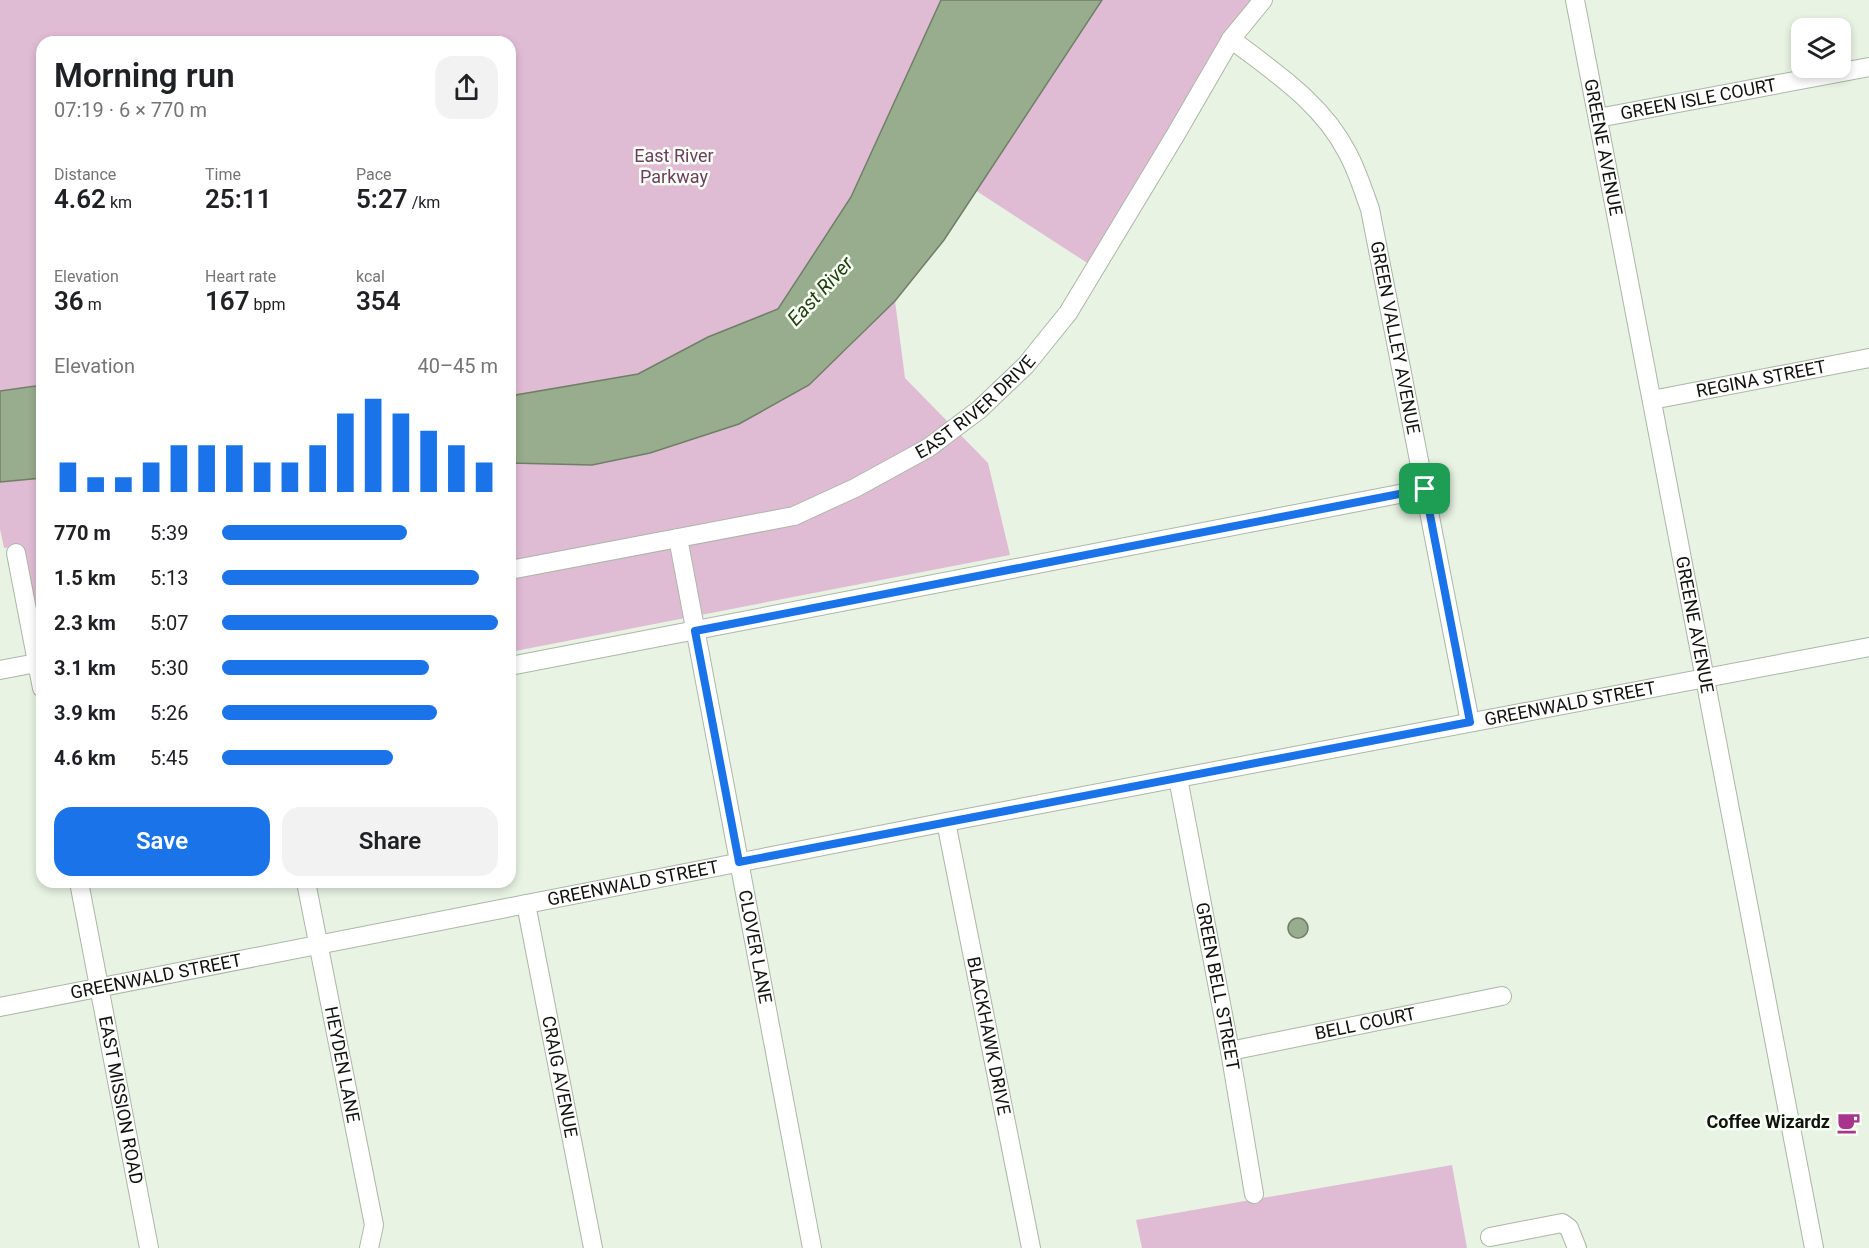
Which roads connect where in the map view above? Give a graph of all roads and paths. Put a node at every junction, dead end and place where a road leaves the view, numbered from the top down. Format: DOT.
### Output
graph roads {
  1 [pos="1263,0"];
  2 [pos="1575,0"];
  3 [pos="1231,39"];
  4 [pos="1869,67"];
  5 [pos="1598,118"];
  6 [pos="1869,358"];
  7 [pos="1652,400"];
  8 [pos="1425,489"];
  9 [pos="678,538"];
  10 [pos="16,553"];
  11 [pos="516,569"];
  12 [pos="695,631"];
  13 [pos="36,644"];
  14 [pos="1869,647"];
  15 [pos="36,663"];
  16 [pos="516,665"];
  17 [pos="0,670"];
  18 [pos="1706,678"];
  19 [pos="1470,722"];
  20 [pos="1178,778"];
  21 [pos="946,822"];
  22 [pos="739,862"];
  23 [pos="80,888"];
  24 [pos="307,888"];
  25 [pos="526,904"];
  26 [pos="318,945"];
  27 [pos="99,988"];
  28 [pos="1502,996"];
  29 [pos="0,1007"];
  30 [pos="1230,1051"];
  31 [pos="1254,1194"];
  32 [pos="1490,1237"];
  33 [pos="149,1248"];
  34 [pos="369,1248"];
  35 [pos="593,1248"];
  36 [pos="812,1248"];
  37 [pos="1031,1248"];
  38 [pos="1577,1248"];
  39 [pos="1814,1248"];
  1 -- 3 [label="street, EAST RIVER DRIVE"];
  2 -- 5 [label="street, GREENE AVENUE"];
  3 -- 8 [label="street, GREEN VALLEY AVENUE"];
  3 -- 9 [label="street, EAST RIVER DRIVE"];
  4 -- 5 [label="street, GREEN ISLE COURT"];
  5 -- 7 [label="street, GREENE AVENUE"];
  6 -- 7 [label="street, REGINA STREET"];
  7 -- 18 [label="street, GREENE AVENUE"];
  8 -- 12 [label="street"];
  8 -- 19 [label="street, GREEN VALLEY AVENUE"];
  9 -- 11 [label="street, EAST RIVER DRIVE"];
  9 -- 12 [label="street, CLOVER LANE"];
  10 -- 13 [label="street"];
  12 -- 16 [label="street"];
  12 -- 22 [label="street, CLOVER LANE"];
  14 -- 18 [label="street, GREENWALD STREET"];
  15 -- 17 [label="street"];
  18 -- 19 [label="street, GREENWALD STREET"];
  18 -- 39 [label="street, GREENE AVENUE"];
  19 -- 20 [label="street, GREENWALD STREET"];
  20 -- 21 [label="street, GREENWALD STREET"];
  20 -- 30 [label="street, GREEN BELL STREET"];
  21 -- 22 [label="street, GREENWALD STREET"];
  21 -- 37 [label="street, BLACKHAWK DRIVE"];
  22 -- 25 [label="street, GREENWALD STREET"];
  22 -- 36 [label="street, CLOVER LANE"];
  23 -- 27 [label="street, EAST MISSION ROAD"];
  24 -- 26 [label="street, HEYDEN LANE"];
  25 -- 26 [label="street, GREENWALD STREET"];
  25 -- 35 [label="street, CRAIG AVENUE"];
  26 -- 27 [label="street, GREENWALD STREET"];
  26 -- 34 [label="street, HEYDEN LANE"];
  27 -- 29 [label="street, GREENWALD STREET"];
  27 -- 33 [label="street, EAST MISSION ROAD"];
  28 -- 30 [label="street, BELL COURT"];
  30 -- 31 [label="street, GREEN BELL STREET"];
  32 -- 38 [label="street"];
}
